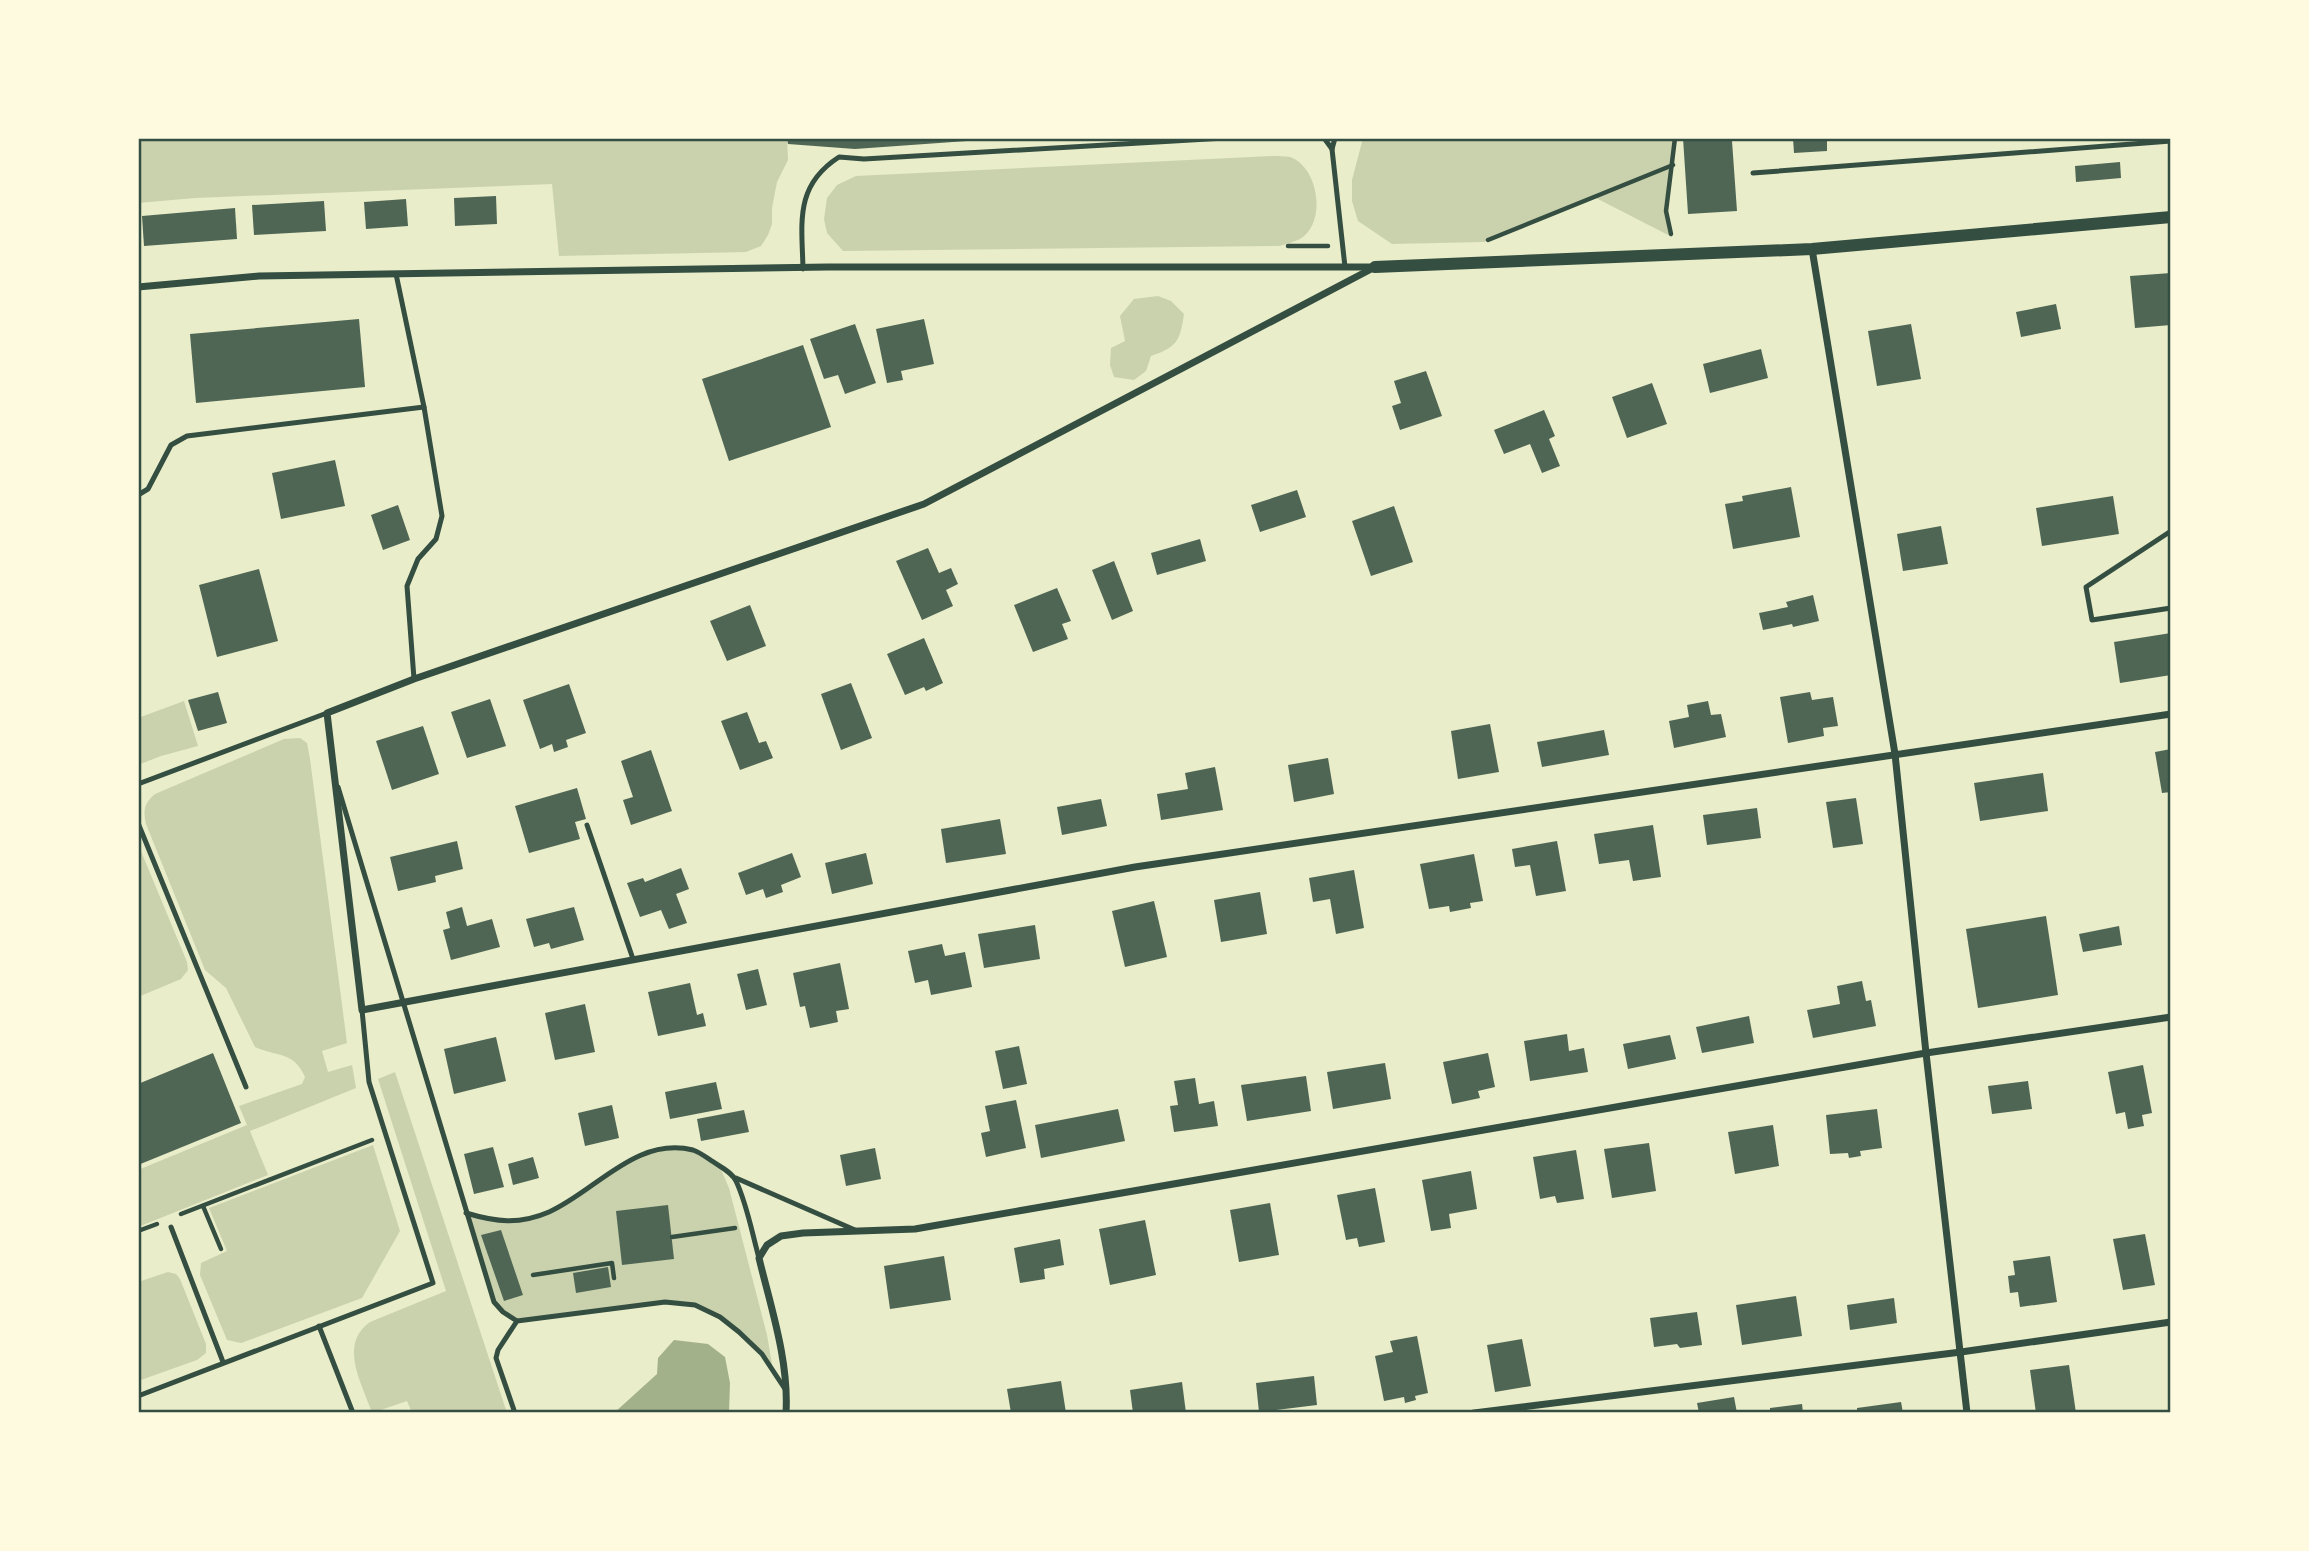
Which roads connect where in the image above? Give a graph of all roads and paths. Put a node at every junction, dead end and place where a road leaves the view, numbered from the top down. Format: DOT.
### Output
graph roads {
  1 [pos="1225,138"];
  2 [pos="1324,138"];
  3 [pos="1335,138"];
  4 [pos="1675,138"];
  5 [pos="2171,141"];
  6 [pos="1332,149"];
  7 [pos="1673,164"];
  8 [pos="1753,173"];
  9 [pos="2171,217"];
  10 [pos="1658,237"];
  11 [pos="1497,242"];
  12 [pos="1343,245"];
  13 [pos="1279,246"];
  14 [pos="1812,250"];
  15 [pos="1345,267"];
  16 [pos="1375,267"];
  17 [pos="803,269"];
  18 [pos="396,274"];
  19 [pos="138,287"];
  20 [pos="424,407"];
  21 [pos="138,495"];
  22 [pos="2171,531"];
  23 [pos="2171,608"];
  24 [pos="414,679"];
  25 [pos="327,713"];
  26 [pos="2171,714"];
  27 [pos="1895,754"];
  28 [pos="334,771"];
  29 [pos="138,784"];
  30 [pos="138,823"];
  31 [pos="587,825"];
  32 [pos="633,959"];
  33 [pos="402,1001"];
  34 [pos="362,1010"];
  35 [pos="2171,1017"];
  36 [pos="1926,1053"];
  37 [pos="246,1087"];
  38 [pos="385,1135"];
  39 [pos="735,1178"];
  40 [pos="203,1206"];
  41 [pos="466,1213"];
  42 [pos="177,1216"];
  43 [pos="164,1221"];
  44 [pos="750,1226"];
  45 [pos="171,1227"];
  46 [pos="138,1231"];
  47 [pos="858,1231"];
  48 [pos="672,1237"];
  49 [pos="220,1249"];
  50 [pos="759,1258"];
  51 [pos="533,1275"];
  52 [pos="614,1278"];
  53 [pos="517,1321"];
  54 [pos="2171,1322"];
  55 [pos="319,1326"];
  56 [pos="1961,1352"];
  57 [pos="223,1362"];
  58 [pos="787,1392"];
  59 [pos="138,1396"];
  60 [pos="353,1413"];
  61 [pos="516,1413"];
  62 [pos="786,1413"];
  63 [pos="1474,1413"];
  64 [pos="1968,1413"];
  1 -- 17 [label="lane"];
  2 -- 6 [label="lane"];
  3 -- 6 [label="lane"];
  4 -- 7 [label="path"];
  5 -- 8 [label="lane"];
  6 -- 12 [label="lane"];
  7 -- 10 [label="path"];
  7 -- 11 [label="path"];
  9 -- 14 [label="street"];
  12 -- 13 [label="path"];
  12 -- 15 [label="lane"];
  14 -- 16 [label="street"];
  14 -- 27 [label="street"];
  15 -- 16 [label="street"];
  15 -- 17 [label="street"];
  16 -- 24 [label="street"];
  17 -- 18 [label="street"];
  18 -- 19 [label="street"];
  18 -- 20 [label="lane"];
  20 -- 21 [label="lane"];
  20 -- 24 [label="lane"];
  22 -- 23 [label="lane"];
  24 -- 25 [label="street"];
  25 -- 28 [label="street"];
  25 -- 29 [label="lane"];
  26 -- 27 [label="street"];
  27 -- 32 [label="street"];
  27 -- 36 [label="street"];
  28 -- 33 [label="lane"];
  28 -- 34 [label="street"];
  30 -- 37 [label="lane"];
  31 -- 32 [label="lane"];
  32 -- 33 [label="street"];
  33 -- 34 [label="street"];
  33 -- 41 [label="lane"];
  34 -- 38 [label="lane"];
  35 -- 36 [label="street"];
  36 -- 47 [label="street"];
  36 -- 56 [label="street"];
  38 -- 40 [label="path"];
  38 -- 55 [label="lane"];
  39 -- 41 [label="lane"];
  39 -- 44 [label="lane"];
  39 -- 47 [label="lane"];
  40 -- 42 [label="path"];
  40 -- 49 [label="path"];
  41 -- 53 [label="lane"];
  43 -- 46 [label="path"];
  44 -- 48 [label="path"];
  44 -- 50 [label="lane"];
  45 -- 57 [label="lane"];
  47 -- 50 [label="street"];
  50 -- 58 [label="street"];
  51 -- 52 [label="path"];
  53 -- 58 [label="lane"];
  53 -- 61 [label="lane"];
  54 -- 56 [label="street"];
  55 -- 57 [label="lane"];
  55 -- 60 [label="lane"];
  56 -- 63 [label="street"];
  56 -- 64 [label="street"];
  57 -- 59 [label="lane"];
  58 -- 62 [label="street"];
}
